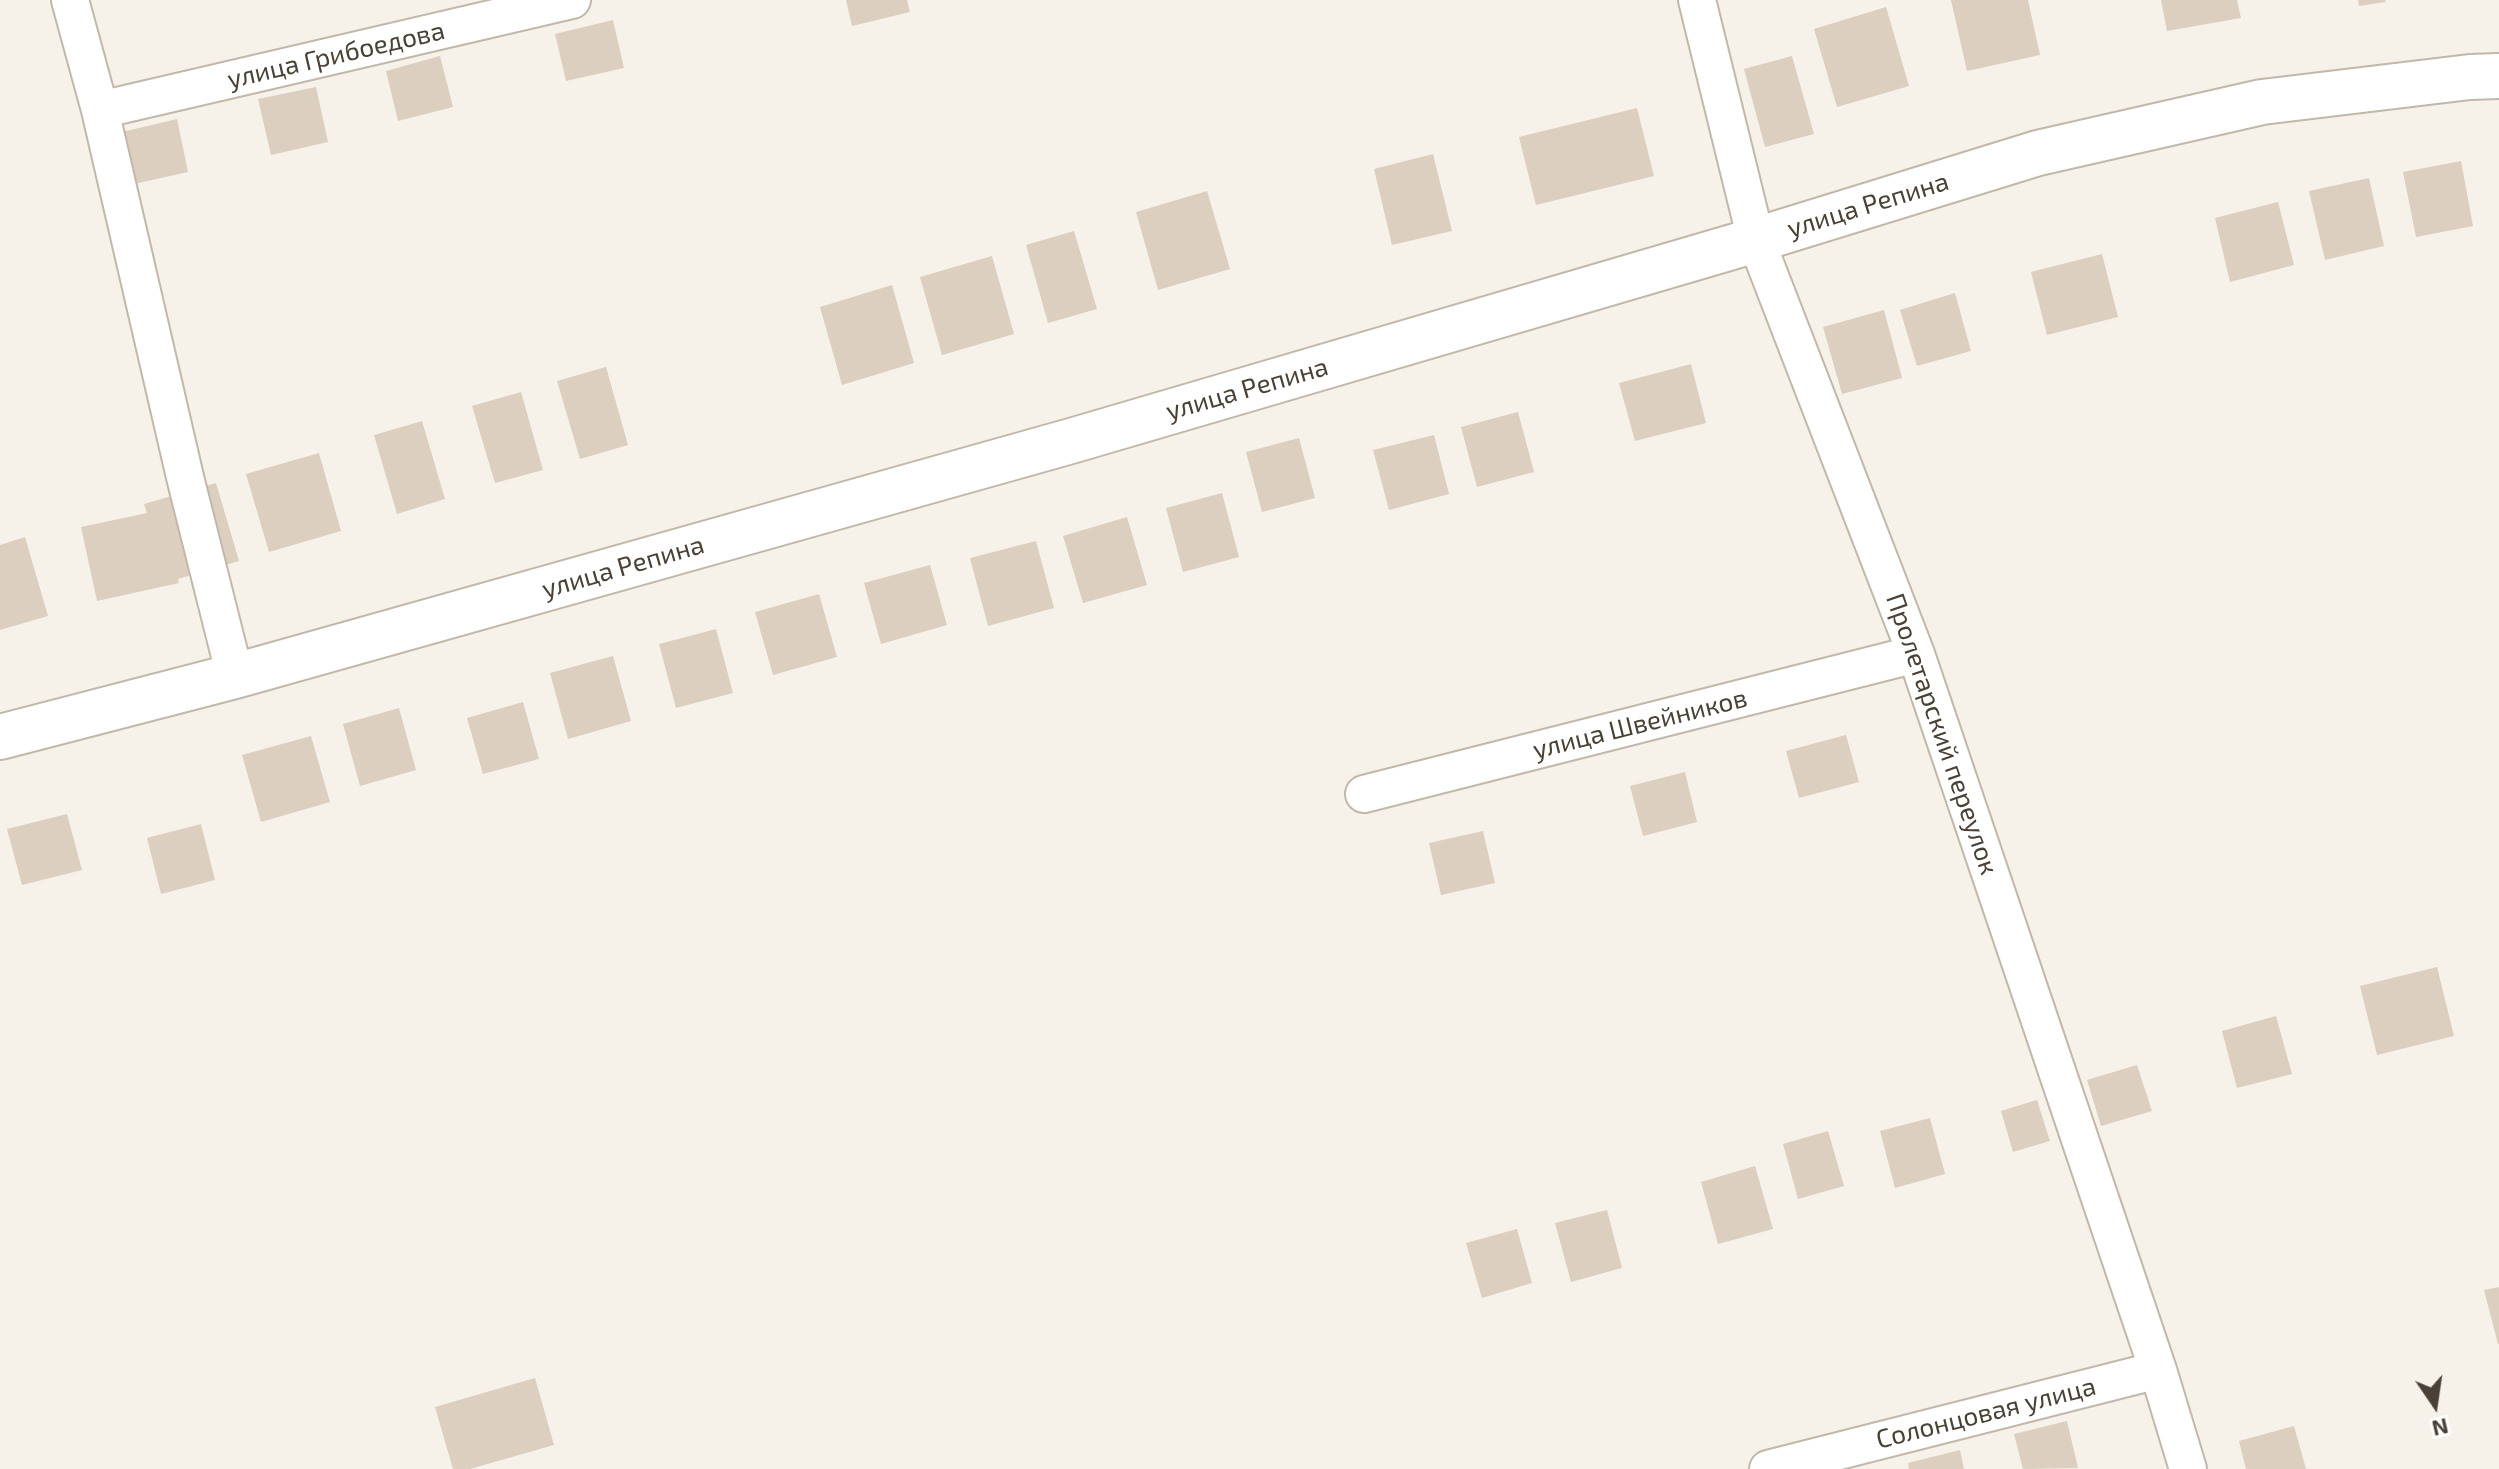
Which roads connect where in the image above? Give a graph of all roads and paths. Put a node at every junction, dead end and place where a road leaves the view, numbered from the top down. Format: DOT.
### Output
graph roads {
  1 [pos="70,0"];
  2 [pos="572,0"];
  3 [pos="1697,0"];
  4 [pos="2499,76"];
  5 [pos="100,110"];
  6 [pos="1756,240"];
  7 [pos="1916,654"];
  8 [pos="235,676"];
  9 [pos="0,737"];
  10 [pos="1364,794"];
  11 [pos="2158,1370"];
  12 [pos="1768,1469"];
  13 [pos="2188,1469"];
  1 -- 5 [label="street"];
  2 -- 5 [label="street, улица Грибоедова"];
  3 -- 6 [label="street, Пролетарский переулок"];
  4 -- 6 [label="street, улица Репина"];
  5 -- 8 [label="street"];
  6 -- 7 [label="street, Пролетарский переулок"];
  6 -- 8 [label="street, улица Репина"];
  7 -- 10 [label="street, улица Швейников"];
  7 -- 11 [label="street, Пролетарский переулок"];
  8 -- 9 [label="street, улица Репина"];
  11 -- 12 [label="street, Солонцовая улица"];
  11 -- 13 [label="street, Пролетарский переулок"];
}
